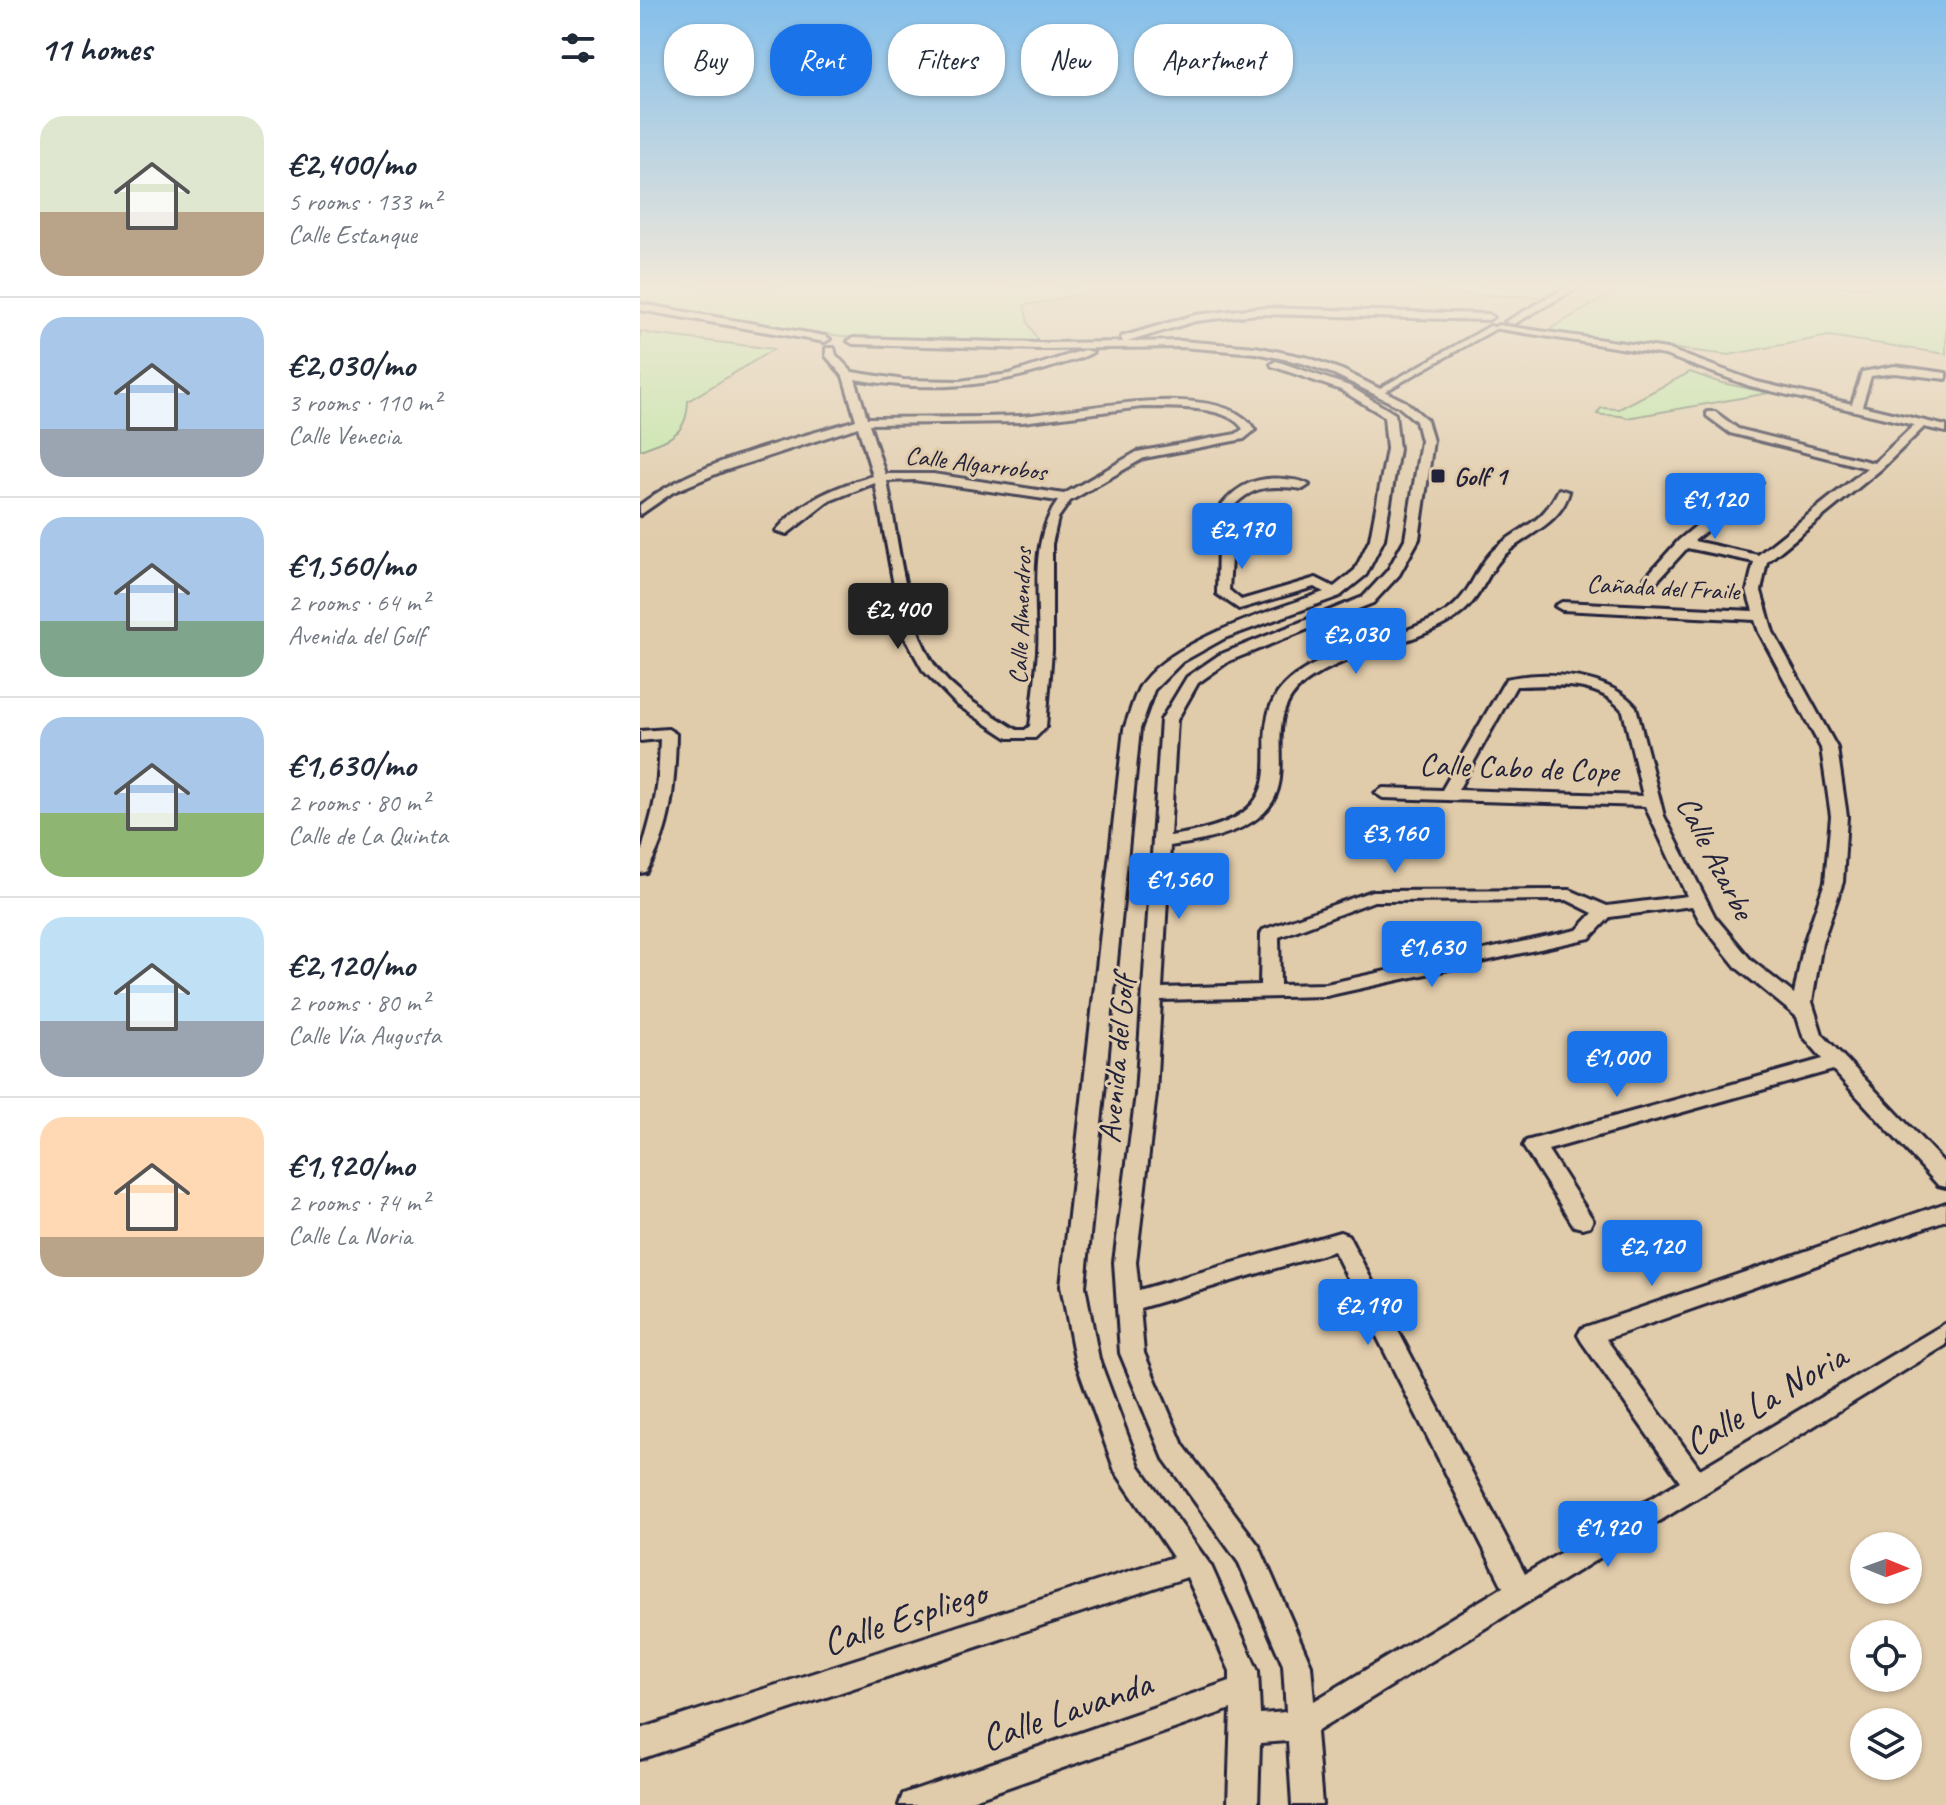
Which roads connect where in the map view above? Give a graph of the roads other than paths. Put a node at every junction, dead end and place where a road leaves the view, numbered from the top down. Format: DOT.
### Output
graph roads {
  1 [pos="845,371"];
  2 [pos="1021,371"];
  3 [pos="1297,371"];
  4 [pos="1332,371"];
  5 [pos="1412,371"];
  6 [pos="1719,371"];
  7 [pos="1873,371"];
  8 [pos="1905,371"];
  9 [pos="848,375"];
  10 [pos="1946,376"];
  11 [pos="1379,391"];
  12 [pos="1856,409"];
  13 [pos="1711,414"];
  14 [pos="864,421"];
  15 [pos="1921,424"];
  16 [pos="1946,429"];
  17 [pos="1876,467"];
  18 [pos="880,478"];
  19 [pos="1756,482"];
  20 [pos="1303,485"];
  21 [pos="1563,492"];
  22 [pos="1066,498"];
  23 [pos="640,511"];
  24 [pos="782,531"];
  25 [pos="1684,543"];
  26 [pos="1761,560"];
  27 [pos="1652,578"];
  28 [pos="1335,593"];
  29 [pos="1562,606"];
  30 [pos="1761,616"];
  31 [pos="640,736"];
  32 [pos="1383,793"];
  33 [pos="1447,795"];
  34 [pos="1653,801"];
  35 [pos="1162,842"];
  36 [pos="640,868"];
  37 [pos="1697,900"];
  38 [pos="1604,912"];
  39 [pos="1270,991"];
  40 [pos="1153,994"];
  41 [pos="1806,1014"];
  42 [pos="1837,1062"];
  43 [pos="1946,1179"];
  44 [pos="1946,1211"];
  45 [pos="1582,1220"];
  46 [pos="1129,1302"];
  47 [pos="1946,1333"];
  48 [pos="1697,1485"];
  49 [pos="1193,1563"];
  50 [pos="1520,1593"];
  51 [pos="1245,1690"];
  52 [pos="1301,1725"];
  53 [pos="1246,1730"];
  54 [pos="640,1744"];
  55 [pos="914,1805"];
  56 [pos="1243,1805"];
  57 [pos="1307,1805"];
  1 -- 9 [label="street"];
  2 -- 9 [label="street"];
  3 -- 28 [label="street, Avenida del Golf"];
  4 -- 11 [label="street, Avenida del Golf"];
  5 -- 11 [label="street"];
  6 -- 12 [label="street"];
  7 -- 12 [label="street"];
  8 -- 10 [label="street"];
  9 -- 14 [label="street"];
  11 -- 35 [label="street, Avenida del Golf"];
  12 -- 15 [label="street"];
  13 -- 17 [label="street"];
  14 -- 18 [label="street"];
  14 -- 22 [label="street"];
  14 -- 23 [label="street"];
  15 -- 16 [label="street"];
  15 -- 17 [label="street"];
  17 -- 26 [label="street"];
  18 -- 22 [label="street, Calle Algarrobos"];
  18 -- 22 [label="street, Calle Almendros"];
  18 -- 24 [label="street, Calle Algarrobos"];
  19 -- 25 [label="street"];
  20 -- 28 [label="street"];
  21 -- 35 [label="street"];
  25 -- 26 [label="street"];
  25 -- 27 [label="street"];
  26 -- 30 [label="street"];
  28 -- 49 [label="street, Avenida del Golf"];
  29 -- 30 [label="street, Cañada del Fraile"];
  30 -- 41 [label="street"];
  31 -- 36 [label="street"];
  32 -- 33 [label="street, Calle Cabo de Cope"];
  33 -- 34 [label="street, Calle Cabo de Cope"];
  33 -- 34 [label="street, Calle Azarbe"];
  34 -- 37 [label="street, Calle Azarbe"];
  35 -- 40 [label="street, Avenida del Golf"];
  37 -- 38 [label="street"];
  37 -- 41 [label="street, Calle Azarbe"];
  38 -- 39 [label="street"];
  38 -- 39 [label="street"];
  39 -- 40 [label="street"];
  40 -- 46 [label="street, Avenida del Golf"];
  41 -- 42 [label="street"];
  42 -- 43 [label="street"];
  42 -- 45 [label="street"];
  44 -- 48 [label="street"];
  46 -- 50 [label="street"];
  46 -- 52 [label="street, Avenida del Golf"];
  47 -- 48 [label="street, Calle La Noria"];
  48 -- 50 [label="street, Calle La Noria"];
  49 -- 51 [label="street, Avenida del Golf"];
  49 -- 54 [label="street, Calle Espliego"];
  50 -- 52 [label="street, Calle La Noria"];
  51 -- 53 [label="street, Avenida del Golf"];
  51 -- 55 [label="street, Calle Lavanda"];
  52 -- 53 [label="street, Calle La Noria"];
  52 -- 57 [label="street, Avenida del Golf"];
  53 -- 56 [label="street, Avenida del Golf"];
}
